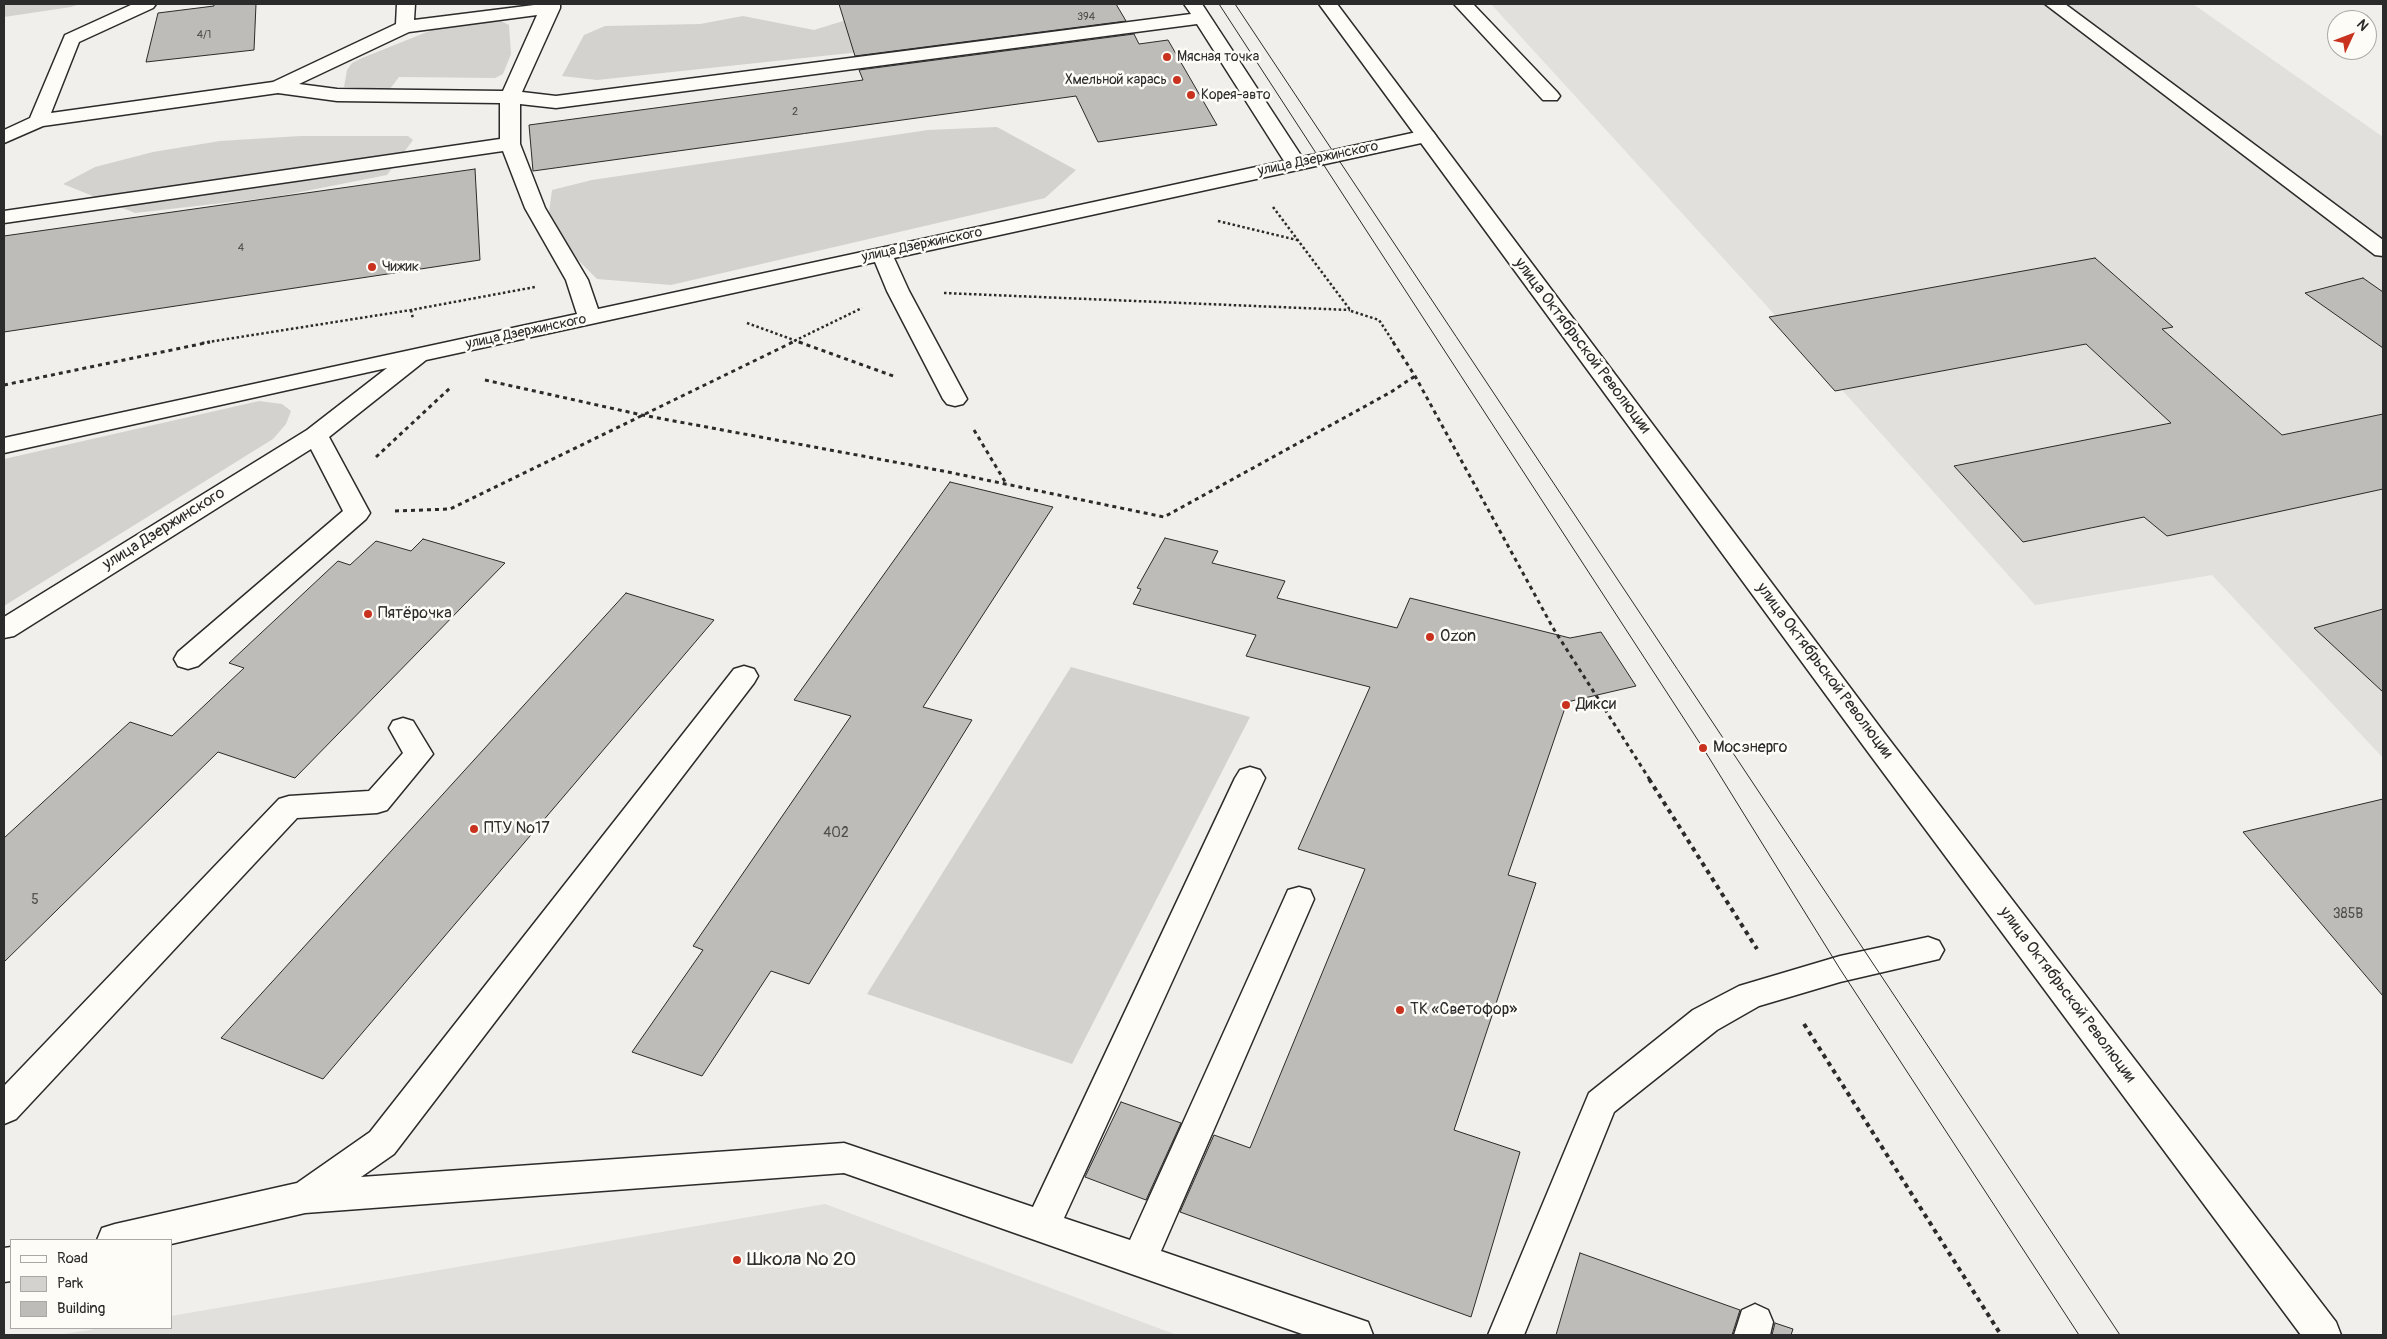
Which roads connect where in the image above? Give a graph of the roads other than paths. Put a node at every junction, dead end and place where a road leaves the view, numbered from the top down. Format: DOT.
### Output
graph roads {
  1 [pos="147,4"];
  2 [pos="406,4"];
  3 [pos="1328,4"];
  4 [pos="1463,4"];
  5 [pos="2054,4"];
  6 [pos="551,6"];
  7 [pos="1198,11"];
  8 [pos="405,27"];
  9 [pos="278,87"];
  10 [pos="1550,96"];
  11 [pos="510,97"];
  12 [pos="38,121"];
  13 [pos="1426,136"];
  14 [pos="4,137"];
  15 [pos="510,144"];
  16 [pos="1296,164"];
  17 [pos="4,217"];
  18 [pos="2383,250"];
  19 [pos="882,254"];
  20 [pos="590,318"];
  21 [pos="418,355"];
  22 [pos="955,399"];
  23 [pos="316,435"];
  24 [pos="4,445"];
  25 [pos="4,629"];
  26 [pos="188,659"];
  27 [pos="744,676"];
  28 [pos="403,728"];
  29 [pos="1250,778"];
  30 [pos="1299,899"];
  31 [pos="1928,950"];
  32 [pos="4,1109"];
  33 [pos="305,1197"];
  34 [pos="1042,1226"];
  35 [pos="119,1239"];
  36 [pos="1139,1261"];
  37 [pos="1355,1335"];
  38 [pos="1506,1335"];
  39 [pos="2323,1335"];
  1 -- 12 [label="street"];
  2 -- 8 [label="street"];
  3 -- 13 [label="street, улица Октябрьской Революции"];
  4 -- 10 [label="street"];
  5 -- 18 [label="street"];
  6 -- 8 [label="street"];
  6 -- 11 [label="street"];
  7 -- 11 [label="street"];
  7 -- 16 [label="street"];
  8 -- 9 [label="street"];
  9 -- 11 [label="street"];
  9 -- 12 [label="street"];
  11 -- 15 [label="street"];
  12 -- 14 [label="street"];
  13 -- 16 [label="street, улица Дзержинского"];
  13 -- 39 [label="street, улица Октябрьской Революции"];
  15 -- 17 [label="street"];
  15 -- 20 [label="street"];
  16 -- 19 [label="street, улица Дзержинского"];
  19 -- 20 [label="street, улица Дзержинского"];
  19 -- 22 [label="street"];
  20 -- 21 [label="street, улица Дзержинского"];
  21 -- 23 [label="street, улица Дзержинского"];
  21 -- 24 [label="street, улица Дзержинского"];
  23 -- 25 [label="street, улица Дзержинского"];
  23 -- 26 [label="street"];
  27 -- 33 [label="street"];
  28 -- 32 [label="street"];
  29 -- 34 [label="street"];
  30 -- 36 [label="street"];
  31 -- 38 [label="street"];
  33 -- 34 [label="street"];
  33 -- 35 [label="street"];
  34 -- 36 [label="street"];
  36 -- 37 [label="street"];
}
